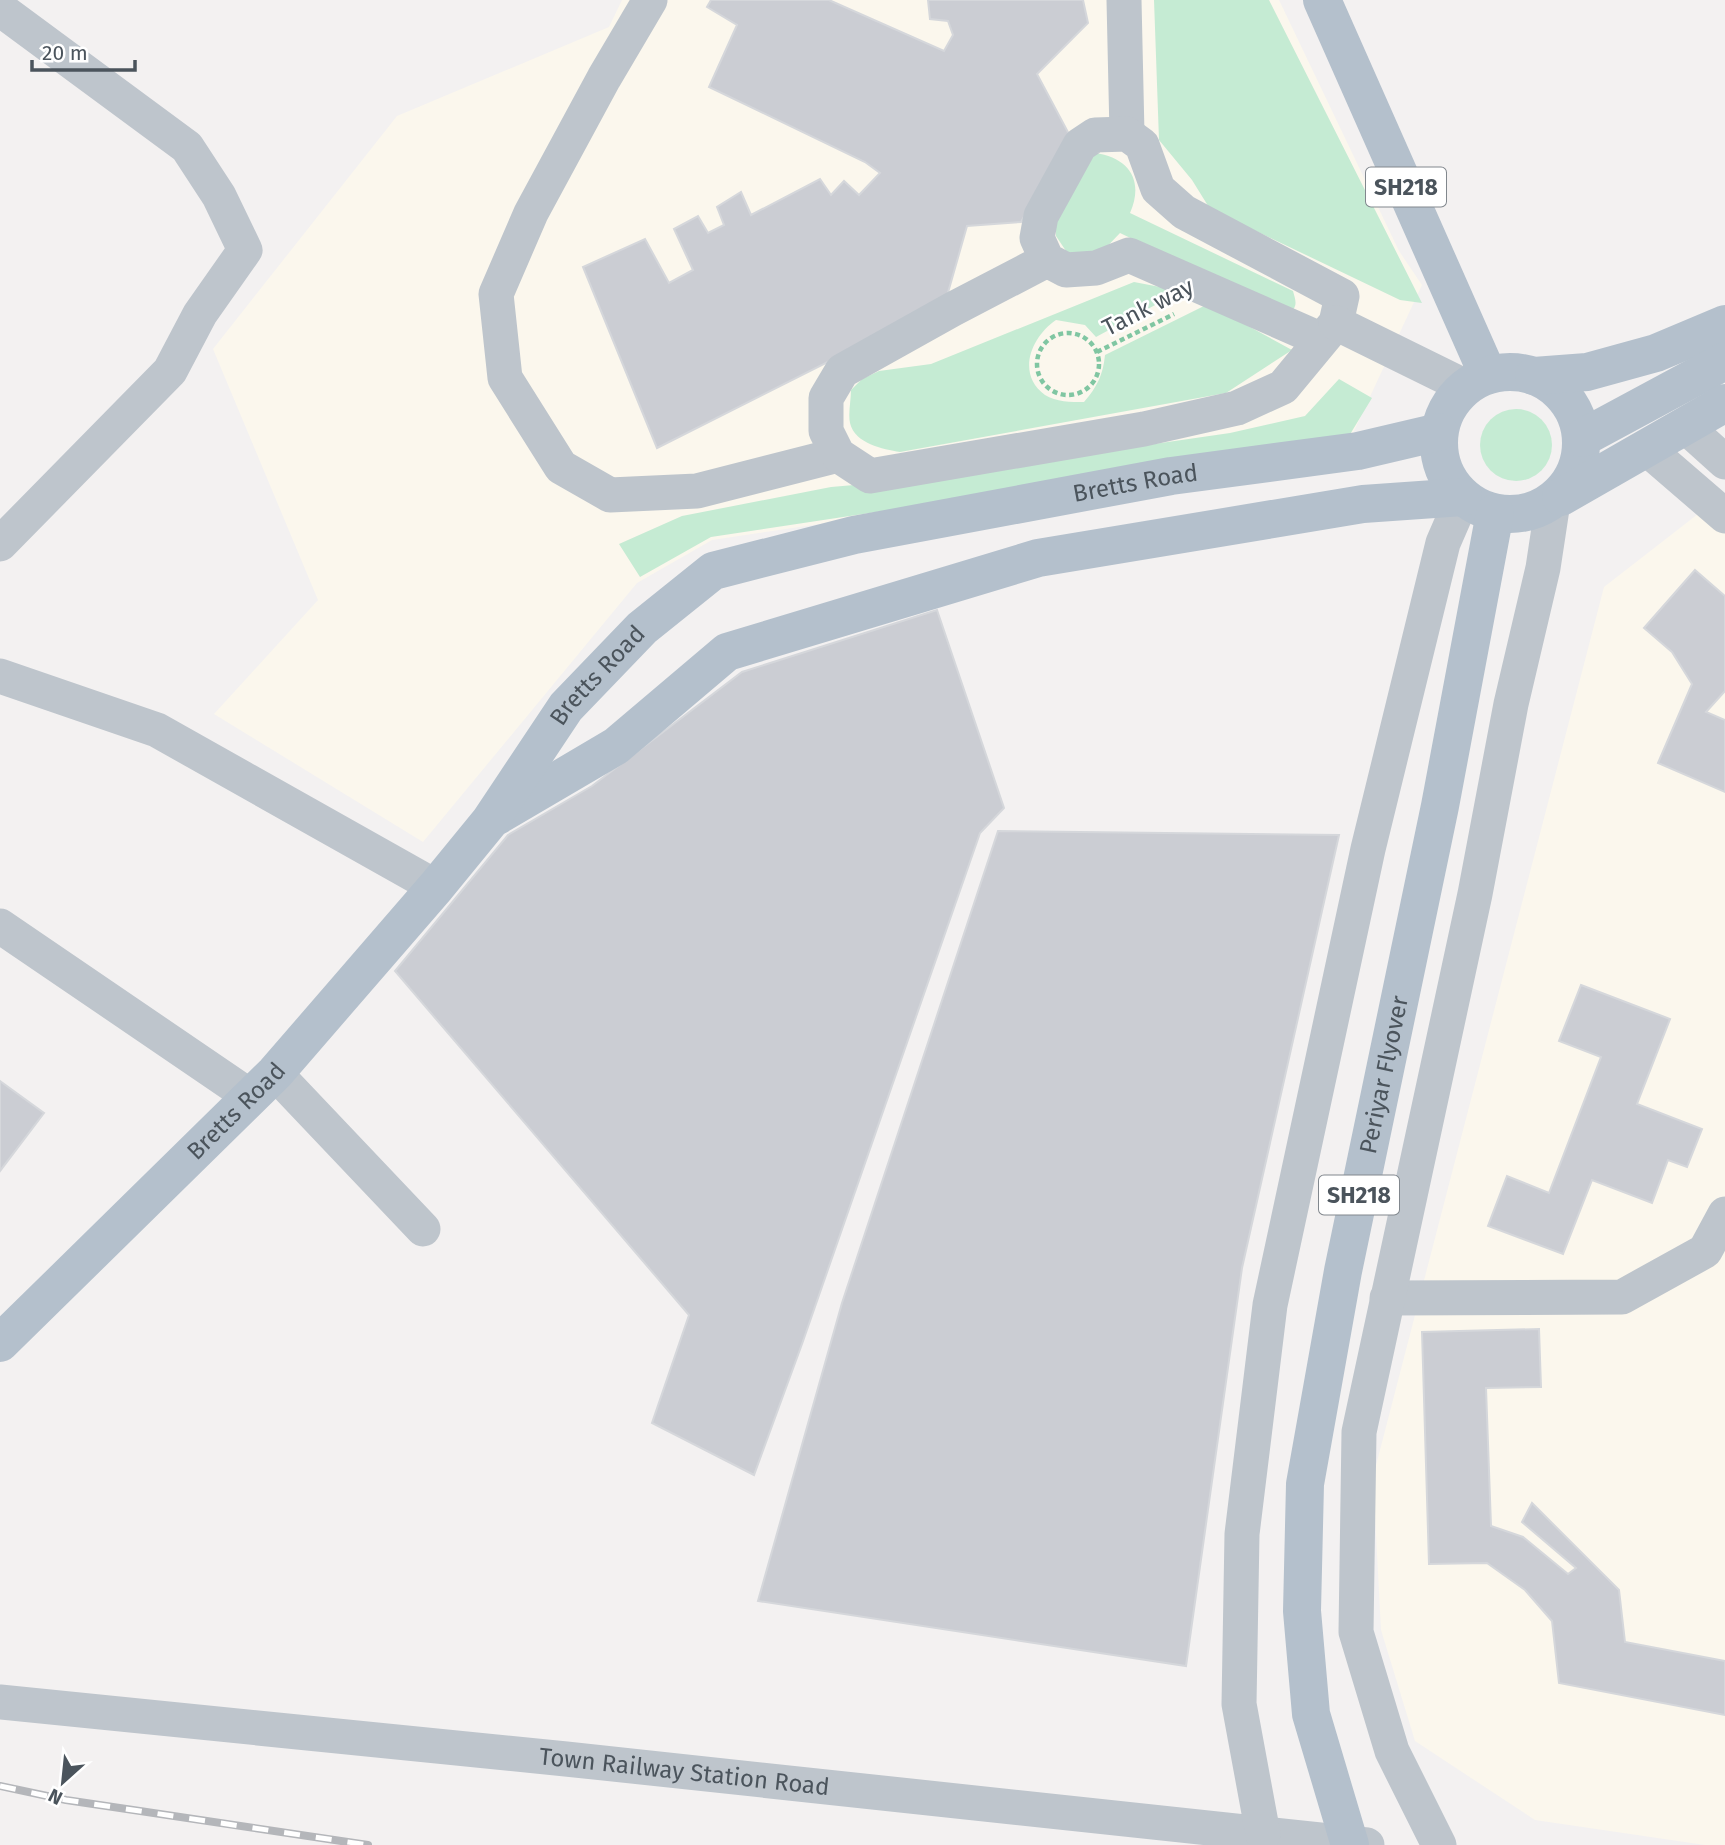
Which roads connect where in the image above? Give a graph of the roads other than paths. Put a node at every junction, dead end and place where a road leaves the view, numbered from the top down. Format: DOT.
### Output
graph roads {
  1 [pos="650,0"];
  2 [pos="1124,0"];
  3 [pos="1322,0"];
  4 [pos="0,9"];
  5 [pos="1127,134"];
  6 [pos="1047,260"];
  7 [pos="1725,324"];
  8 [pos="1329,331"];
  9 [pos="1725,361"];
  10 [pos="1534,376"];
  11 [pos="1477,381"];
  12 [pos="1725,403"];
  13 [pos="1685,426"];
  14 [pos="1439,432"];
  15 [pos="1582,438"];
  16 [pos="1646,449"];
  17 [pos="838,455"];
  18 [pos="1725,462"];
  19 [pos="1553,502"];
  20 [pos="1725,516"];
  21 [pos="1483,519"];
  22 [pos="0,544"];
  23 [pos="0,677"];
  24 [pos="490,821"];
  25 [pos="436,887"];
  26 [pos="0,926"];
  27 [pos="263,1085"];
  28 [pos="1725,1214"];
  29 [pos="424,1229"];
  30 [pos="1387,1298"];
  31 [pos="0,1343"];
  32 [pos="0,1702"];
  33 [pos="1263,1834"];
  34 [pos="1350,1845"];
  35 [pos="1367,1845"];
  36 [pos="1439,1845"];
  1 -- 17 [label="street"];
  2 -- 5 [label="street"];
  3 -- 11 [label="main road, SH218"];
  4 -- 22 [label="street"];
  5 -- 6 [label="street"];
  5 -- 8 [label="street"];
  6 -- 8 [label="street"];
  6 -- 17 [label="street"];
  7 -- 10 [label="main road"];
  8 -- 11 [label="street"];
  8 -- 17 [label="street"];
  9 -- 15 [label="main road"];
  10 -- 11 [label="main road"];
  10 -- 15 [label="main road"];
  11 -- 14 [label="main road"];
  12 -- 13 [label="main road"];
  13 -- 16 [label="main road"];
  13 -- 18 [label="street"];
  14 -- 21 [label="main road"];
  14 -- 24 [label="main road, Bretts Road"];
  15 -- 19 [label="main road"];
  16 -- 19 [label="main road"];
  16 -- 20 [label="street"];
  19 -- 21 [label="main road"];
  19 -- 30 [label="street"];
  21 -- 24 [label="main road"];
  21 -- 33 [label="street"];
  21 -- 34 [label="main road, Periyar Flyover / SH218"];
  23 -- 25 [label="street"];
  24 -- 25 [label="main road, Bretts Road"];
  25 -- 27 [label="main road, Bretts Road"];
  26 -- 27 [label="street"];
  27 -- 29 [label="street"];
  27 -- 31 [label="main road, Bretts Road"];
  28 -- 30 [label="street"];
  30 -- 36 [label="street"];
  32 -- 33 [label="street, Town Railway Station Road"];
  33 -- 35 [label="street, Town Railway Station Road"];
}
